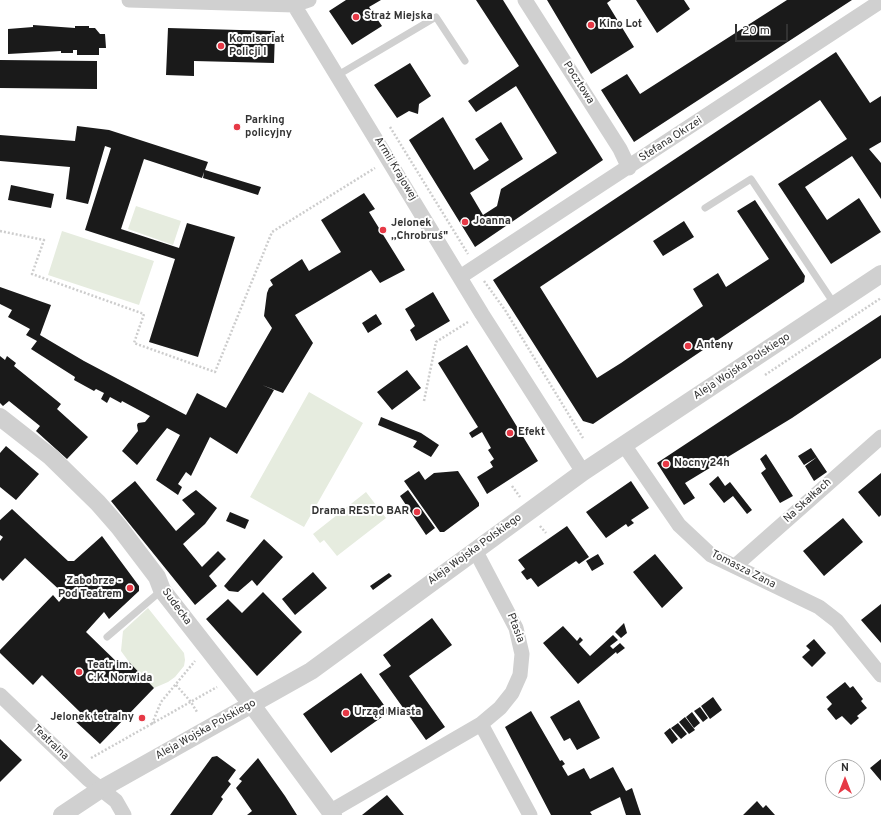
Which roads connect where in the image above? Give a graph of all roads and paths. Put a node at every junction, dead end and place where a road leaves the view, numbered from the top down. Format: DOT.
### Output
graph roads {
  1 [pos="129,0"];
  2 [pos="309,0"];
  3 [pos="525,0"];
  4 [pos="881,1"];
  5 [pos="293,2"];
  6 [pos="465,61"];
  7 [pos="338,75"];
  8 [pos="386,121"];
  9 [pos="388,159"];
  10 [pos="629,168"];
  11 [pos="705,208"];
  12 [pos="0,231"];
  13 [pos="468,255"];
  14 [pos="881,274"];
  15 [pos="460,277"];
  16 [pos="482,277"];
  17 [pos="835,305"];
  18 [pos="482,314"];
  19 [pos="424,400"];
  20 [pos="0,418"];
  21 [pos="881,437"];
  22 [pos="583,438"];
  23 [pos="624,445"];
  24 [pos="583,472"];
  25 [pos="512,486"];
  26 [pos="521,500"];
  27 [pos="537,521"];
  28 [pos="546,533"];
  29 [pos="475,550"];
  30 [pos="735,566"];
  31 [pos="162,590"];
  32 [pos="107,636"];
  33 [pos="193,657"];
  34 [pos="881,675"];
  35 [pos="176,685"];
  36 [pos="219,685"];
  37 [pos="0,695"];
  38 [pos="191,702"];
  39 [pos="252,705"];
  40 [pos="197,712"];
  41 [pos="481,724"];
  42 [pos="152,725"];
  43 [pos="90,759"];
  44 [pos="101,789"];
  45 [pos="332,813"];
  46 [pos="62,815"];
  47 [pos="124,815"];
  48 [pos="530,815"];
  1 -- 5 [label="street"];
  2 -- 5 [label="street"];
  3 -- 10 [label="street, Pocztowa"];
  4 -- 10 [label="street, Stefana Okrzei"];
  5 -- 7 [label="street, Armii Krajowej"];
  6 -- 7 [label="lane"];
  7 -- 9 [label="street, Armii Krajowej"];
  8 -- 13 [label="path"];
  9 -- 12 [label="path"];
  9 -- 15 [label="street, Armii Krajowej"];
  10 -- 15 [label="street, Stefana Okrzei"];
  11 -- 17 [label="lane"];
  14 -- 17 [label="street, Aleja Wojska Polskiego"];
  15 -- 18 [label="street, Armii Krajowej"];
  16 -- 22 [label="path"];
  17 -- 23 [label="street, Aleja Wojska Polskiego"];
  18 -- 19 [label="path"];
  18 -- 24 [label="street, Armii Krajowej"];
  20 -- 31 [label="street, Sudecka"];
  21 -- 30 [label="street, Na Skałkach"];
  23 -- 24 [label="street, Aleja Wojska Polskiego"];
  23 -- 30 [label="street, Tomasza Zana"];
  24 -- 29 [label="street, Aleja Wojska Polskiego"];
  25 -- 26 [label="path"];
  27 -- 28 [label="path"];
  29 -- 39 [label="street, Aleja Wojska Polskiego"];
  29 -- 41 [label="street, Ptasia"];
  30 -- 34 [label="street, Tomasza Zana"];
  31 -- 32 [label="lane"];
  31 -- 39 [label="street, Sudecka"];
  33 -- 35 [label="path"];
  35 -- 38 [label="path"];
  35 -- 42 [label="path"];
  36 -- 38 [label="path"];
  37 -- 44 [label="street, Teatralna"];
  38 -- 40 [label="path"];
  38 -- 42 [label="path"];
  39 -- 44 [label="street, Aleja Wojska Polskiego"];
  39 -- 45 [label="street, Sudecka"];
  41 -- 45 [label="street, Ptasia"];
  41 -- 48 [label="street"];
  42 -- 43 [label="path"];
  44 -- 46 [label="street, Aleja Wojska Polskiego"];
  44 -- 47 [label="street, Teatralna"];
}
